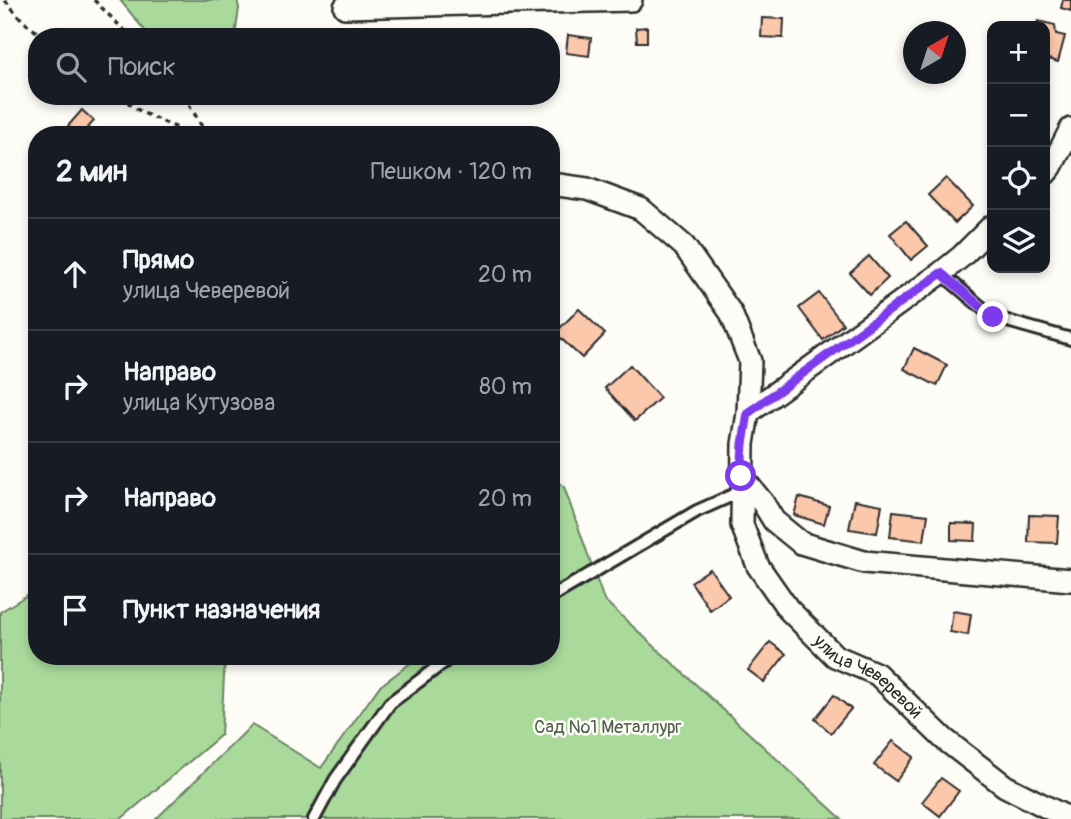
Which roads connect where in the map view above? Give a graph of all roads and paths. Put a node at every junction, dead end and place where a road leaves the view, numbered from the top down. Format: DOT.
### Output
graph roads {
  1 [pos="5,0"];
  2 [pos="94,0"];
  3 [pos="631,0"];
  4 [pos="345,7"];
  5 [pos="32,28"];
  6 [pos="122,28"];
  7 [pos="132,105"];
  8 [pos="189,105"];
  9 [pos="173,126"];
  10 [pos="202,126"];
  11 [pos="1071,129"];
  12 [pos="1050,168"];
  13 [pos="560,185"];
  14 [pos="987,231"];
  15 [pos="941,273"];
  16 [pos="1071,339"];
  17 [pos="748,413"];
  18 [pos="741,483"];
  19 [pos="1071,580"];
  20 [pos="560,592"];
  21 [pos="440,665"];
  22 [pos="1071,817"];
  23 [pos="314,819"];
  1 -- 5 [label="path"];
  2 -- 6 [label="path"];
  3 -- 4 [label="street"];
  7 -- 9 [label="path"];
  8 -- 10 [label="path"];
  11 -- 12 [label="street"];
  13 -- 17 [label="street, улица Чеверевой"];
  14 -- 15 [label="street"];
  15 -- 16 [label="lane"];
  15 -- 17 [label="street"];
  17 -- 18 [label="street, улица Чеверевой"];
  18 -- 19 [label="street"];
  18 -- 20 [label="lane"];
  18 -- 22 [label="street, улица Чеверевой"];
  21 -- 23 [label="lane"];
}
